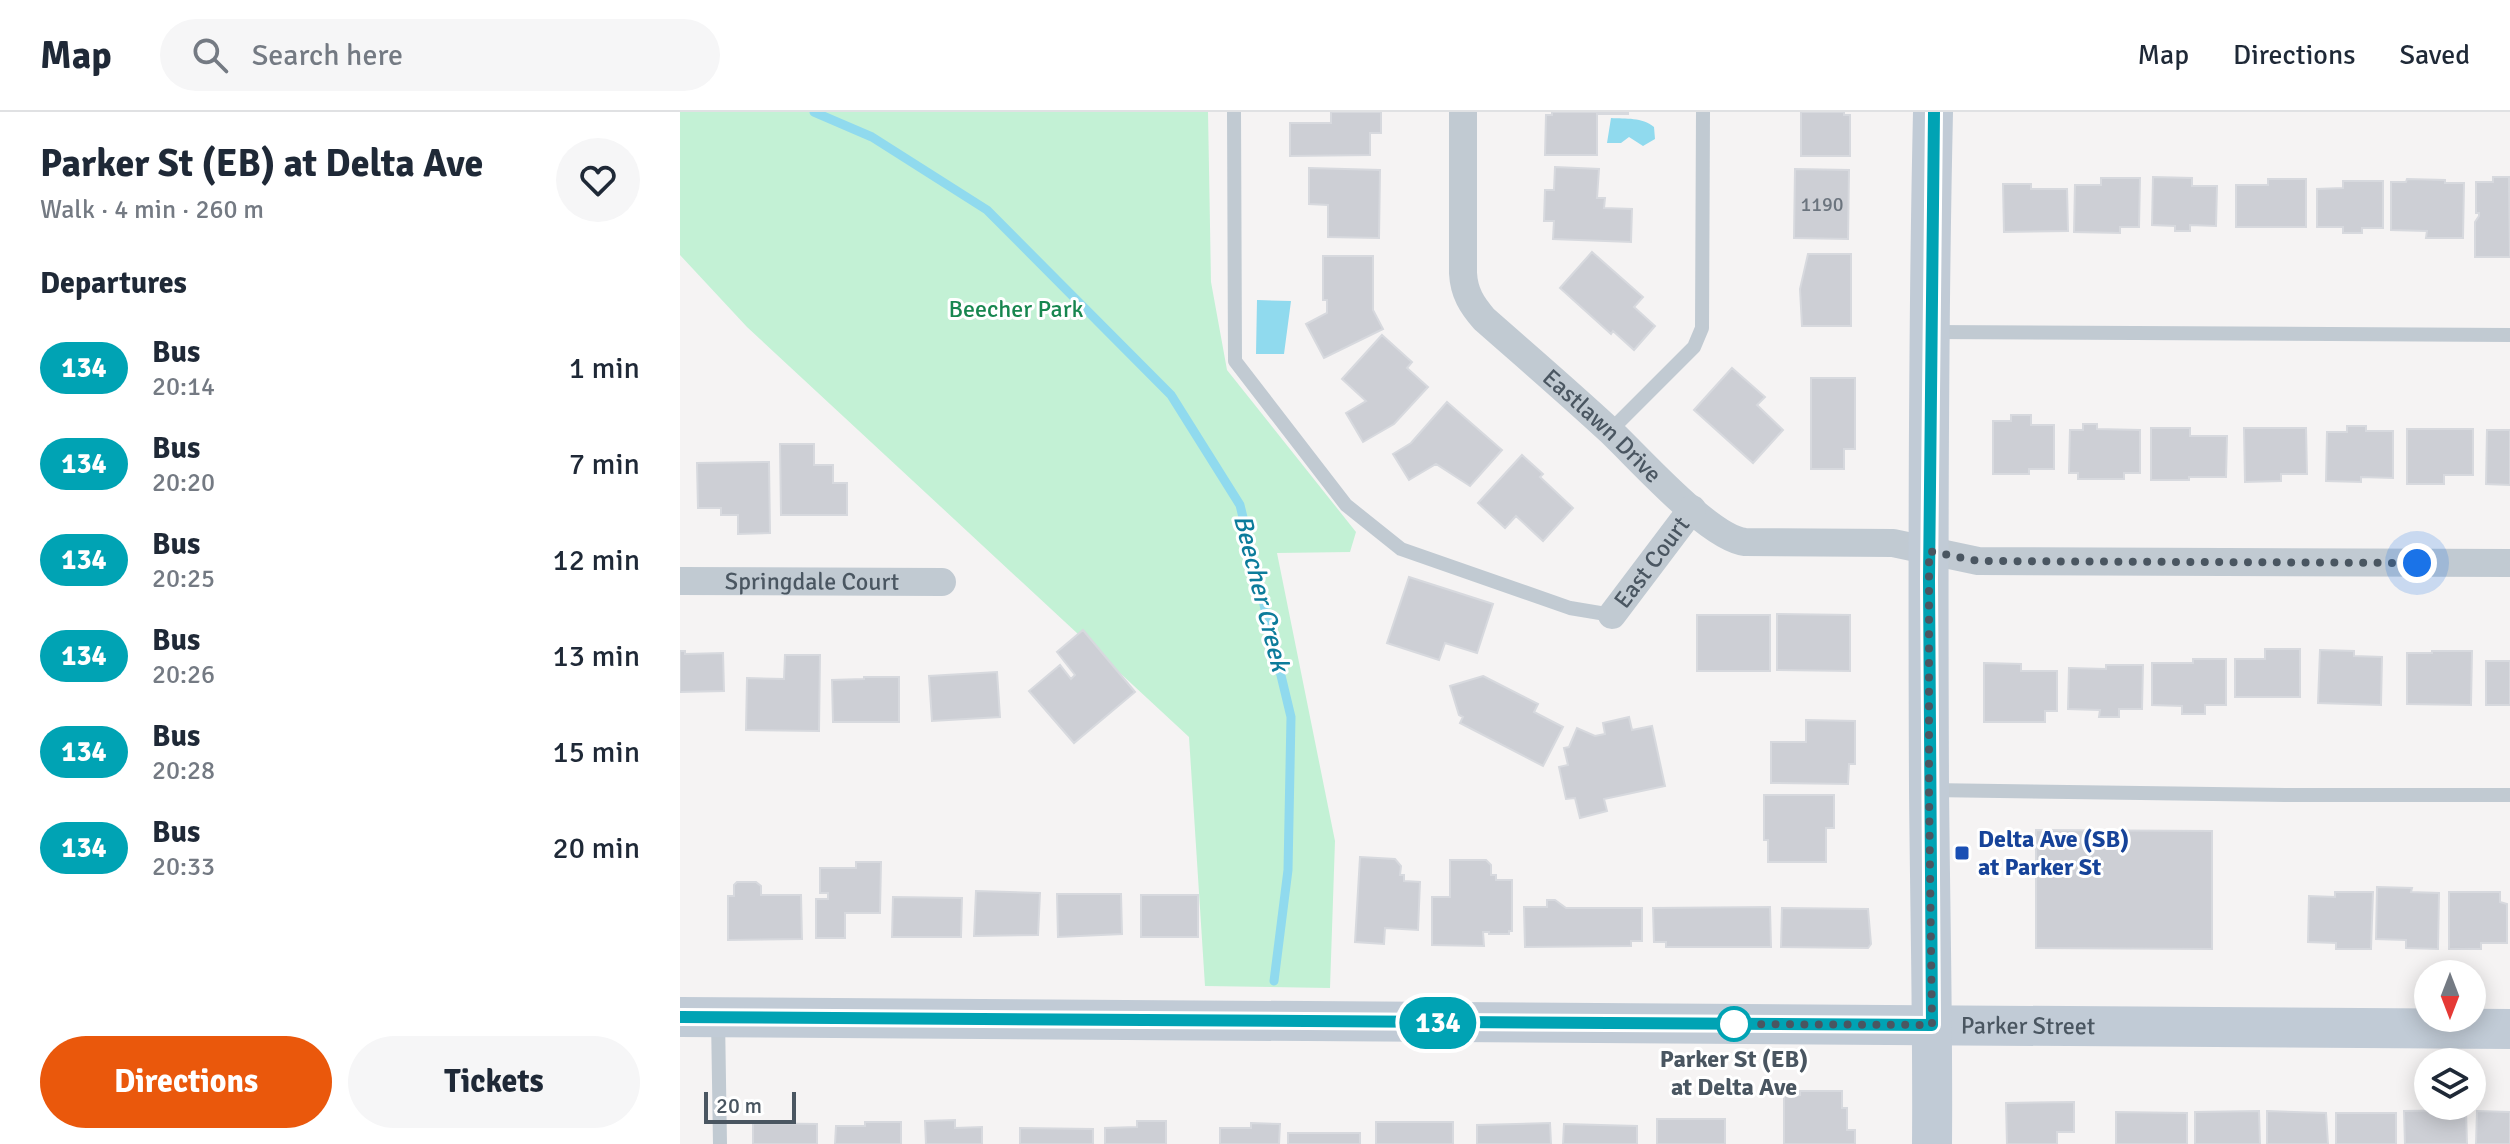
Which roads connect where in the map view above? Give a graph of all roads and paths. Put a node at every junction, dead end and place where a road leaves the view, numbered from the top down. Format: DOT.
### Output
graph roads {
  1 [pos="1234,112"];
  2 [pos="1463,112"];
  3 [pos="1703,112"];
  4 [pos="1933,112"];
  5 [pos="1931,332"];
  6 [pos="2510,335"];
  7 [pos="1610,431"];
  8 [pos="1692,509"];
  9 [pos="1929,551"];
  10 [pos="2510,563"];
  11 [pos="680,581"];
  12 [pos="942,582"];
  13 [pos="1612,615"];
  14 [pos="1929,790"];
  15 [pos="2510,795"];
  16 [pos="699,1018"];
  17 [pos="1932,1025"];
  18 [pos="2510,1029"];
  19 [pos="720,1144"];
  20 [pos="1932,1144"];
  1 -- 13 [label="lane"];
  2 -- 7 [label="street, Eastlawn Drive"];
  3 -- 7 [label="lane"];
  4 -- 5 [label="street"];
  5 -- 6 [label="lane"];
  5 -- 9 [label="street"];
  7 -- 8 [label="street, Eastlawn Drive"];
  8 -- 9 [label="street, Eastlawn Drive"];
  8 -- 13 [label="street, East Court"];
  9 -- 10 [label="street, Eastlawn Drive"];
  9 -- 14 [label="street"];
  11 -- 12 [label="street, Springdale Court"];
  14 -- 15 [label="lane"];
  14 -- 17 [label="street"];
  16 -- 17 [label="street, Parker Street"];
  16 -- 19 [label="lane"];
  17 -- 18 [label="street, Parker Street"];
  17 -- 20 [label="street"];
}
